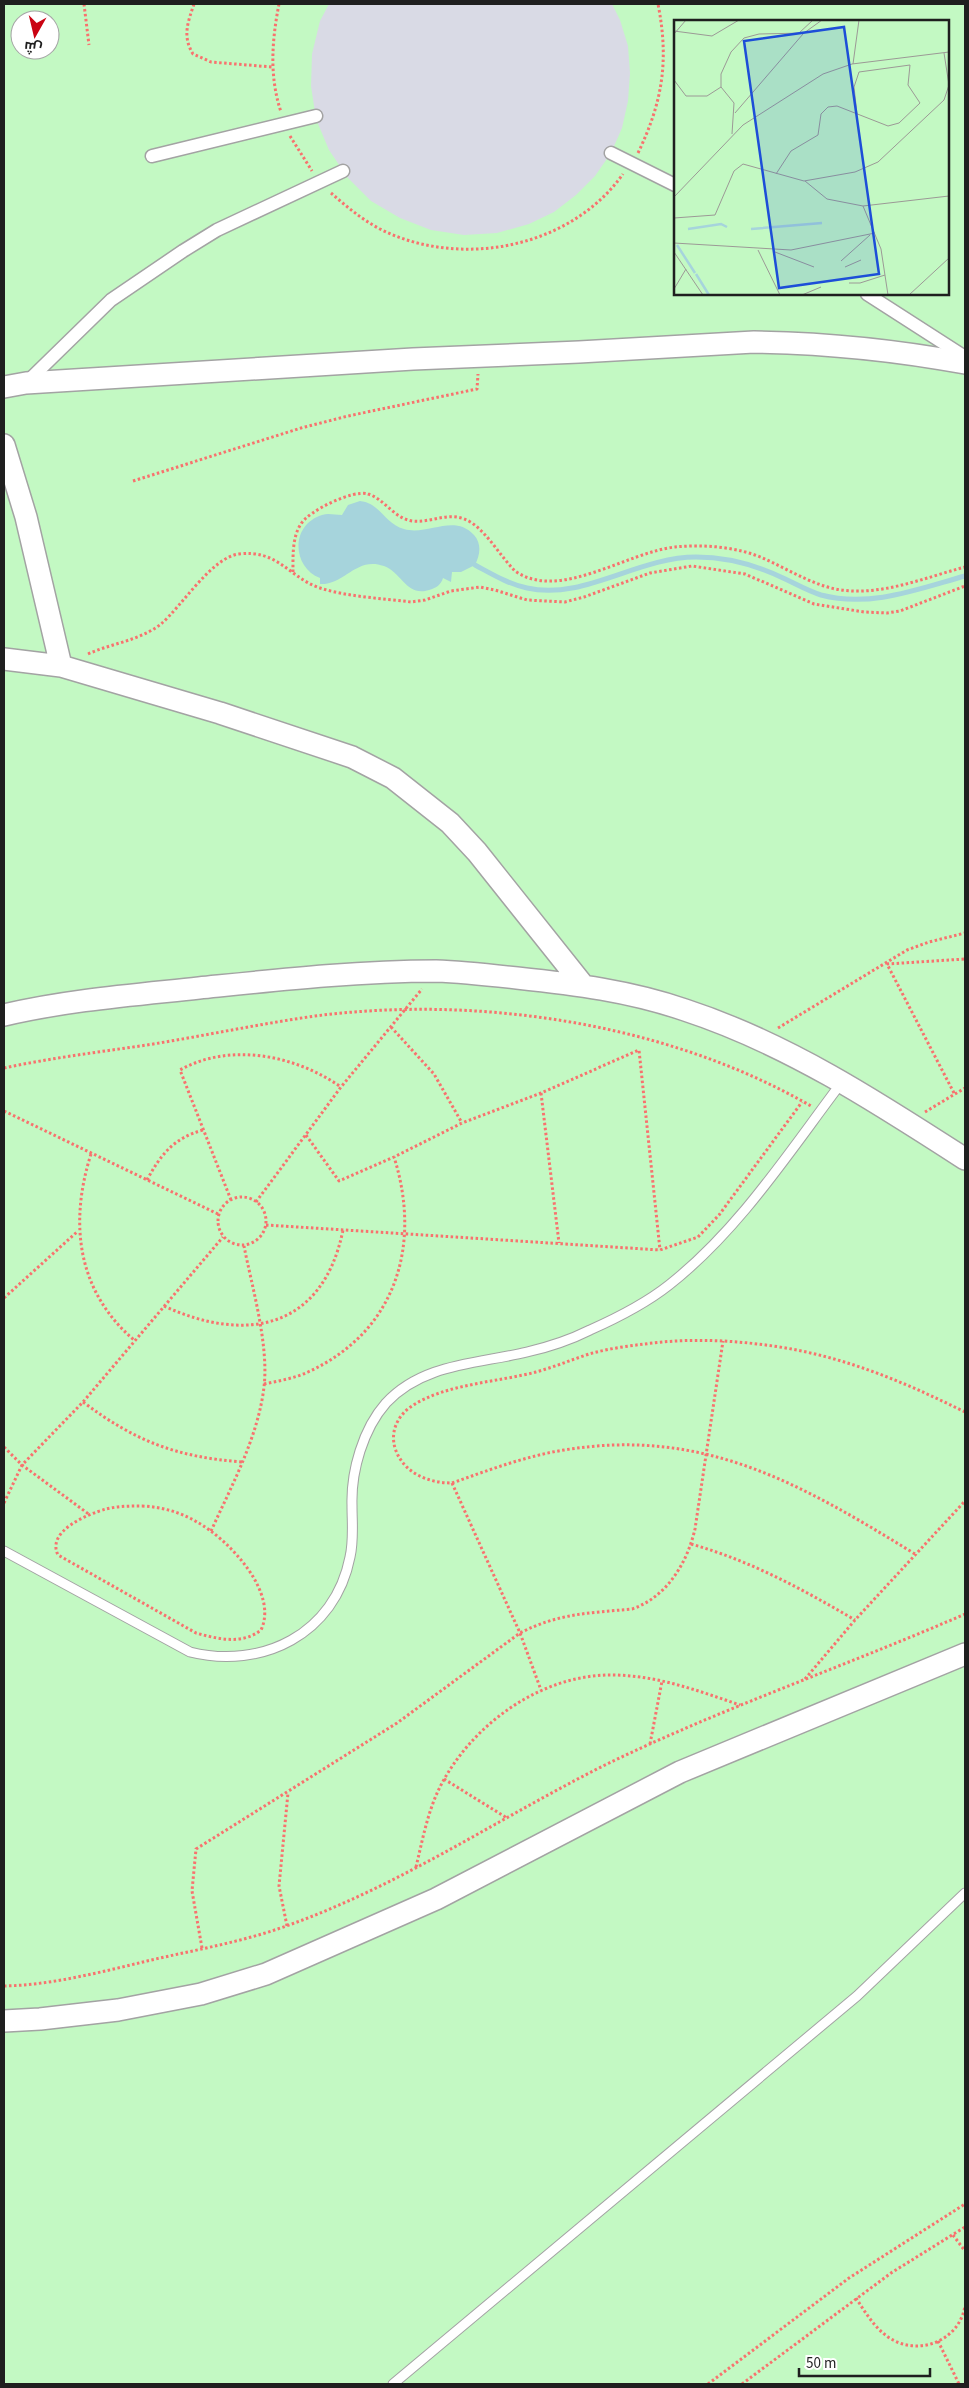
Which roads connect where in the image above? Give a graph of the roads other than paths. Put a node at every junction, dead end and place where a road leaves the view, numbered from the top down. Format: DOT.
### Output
graph roads {
  1 [pos="316,116"];
  2 [pos="611,153"];
  3 [pos="152,156"];
  4 [pos="343,171"];
  5 [pos="674,184"];
  6 [pos="869,295"];
  7 [pos="965,357"];
  8 [pos="965,363"];
  9 [pos="26,383"];
  10 [pos="4,387"];
  11 [pos="4,445"];
  12 [pos="4,659"];
  13 [pos="61,666"];
  14 [pos="583,985"];
  15 [pos="4,1014"];
  16 [pos="842,1082"];
  17 [pos="965,1159"];
  18 [pos="4,1551"];
  19 [pos="965,1654"];
  20 [pos="965,1894"];
  21 [pos="4,2021"];
  22 [pos="393,2384"];
  1 -- 3 [label="street"];
  2 -- 5 [label="street"];
  4 -- 9 [label="street"];
  6 -- 7 [label="street"];
  8 -- 9 [label="street"];
  9 -- 10 [label="street"];
  11 -- 13 [label="street"];
  12 -- 13 [label="street"];
  13 -- 14 [label="street"];
  14 -- 15 [label="street"];
  14 -- 16 [label="street"];
  16 -- 17 [label="street"];
  16 -- 18 [label="lane"];
  19 -- 21 [label="street"];
  20 -- 22 [label="lane"];
}
